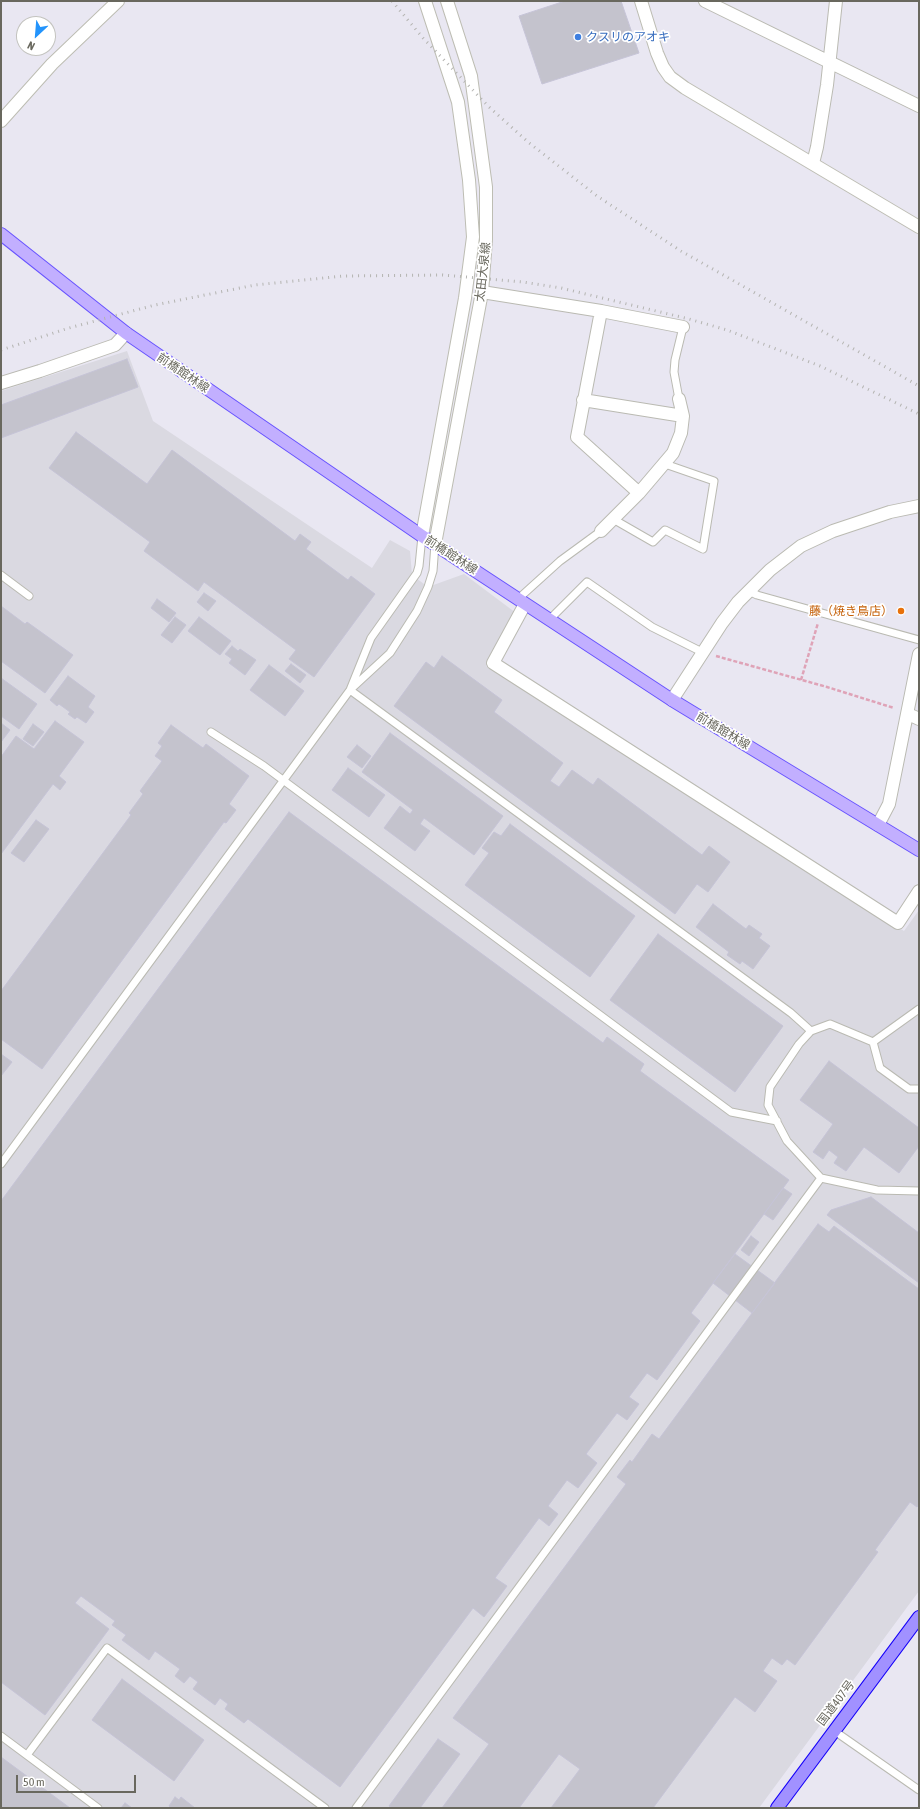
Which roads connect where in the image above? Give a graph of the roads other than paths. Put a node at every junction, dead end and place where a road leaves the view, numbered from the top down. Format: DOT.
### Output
graph roads {
  1 [pos="118,1"];
  2 [pos="425,1"];
  3 [pos="447,1"];
  4 [pos="641,1"];
  5 [pos="705,1"];
  6 [pos="836,1"];
  7 [pos="829,61"];
  8 [pos="919,106"];
  9 [pos="1,121"];
  10 [pos="813,163"];
  11 [pos="919,227"];
  12 [pos="1,234"];
  13 [pos="482,292"];
  14 [pos="601,311"];
  15 [pos="683,327"];
  16 [pos="126,333"];
  17 [pos="1,383"];
  18 [pos="679,399"];
  19 [pos="583,400"];
  20 [pos="683,416"];
  21 [pos="665,464"];
  22 [pos="639,494"];
  23 [pos="919,506"];
  24 [pos="613,519"];
  25 [pos="601,530"];
  26 [pos="422,536"];
  27 [pos="435,544"];
  28 [pos="1,575"];
  29 [pos="749,591"];
  30 [pos="29,596"];
  31 [pos="522,602"];
  32 [pos="549,620"];
  33 [pos="919,640"];
  34 [pos="702,652"];
  35 [pos="919,654"];
  36 [pos="350,690"];
  37 [pos="672,700"];
  38 [pos="914,716"];
  39 [pos="211,732"];
  40 [pos="283,781"];
  41 [pos="878,825"];
  42 [pos="919,850"];
  43 [pos="919,891"];
  44 [pos="919,1009"];
  45 [pos="811,1031"];
  46 [pos="874,1042"];
  47 [pos="919,1089"];
  48 [pos="777,1121"];
  49 [pos="1,1164"];
  50 [pos="821,1178"];
  51 [pos="919,1191"];
  52 [pos="919,1617"];
  53 [pos="833,1730"];
  54 [pos="1,1736"];
  55 [pos="27,1755"];
  56 [pos="919,1790"];
  57 [pos="98,1808"];
  58 [pos="325,1808"];
  59 [pos="356,1808"];
  60 [pos="776,1808"];
  1 -- 9 [label="street"];
  2 -- 26 [label="street, 太田大泉線"];
  3 -- 13 [label="street, 太田大泉線"];
  4 -- 10 [label="street"];
  5 -- 7 [label="street"];
  6 -- 7 [label="street"];
  7 -- 8 [label="street"];
  7 -- 10 [label="street"];
  10 -- 11 [label="street"];
  12 -- 16 [label="main road, 前橋館林線"];
  13 -- 14 [label="street"];
  13 -- 27 [label="street, 太田大泉線"];
  14 -- 15 [label="street"];
  14 -- 19 [label="street"];
  15 -- 18 [label="lane"];
  16 -- 17 [label="street"];
  16 -- 26 [label="main road, 前橋館林線"];
  18 -- 20 [label="street"];
  19 -- 20 [label="street"];
  19 -- 22 [label="street"];
  20 -- 21 [label="street"];
  21 -- 22 [label="street"];
  21 -- 24 [label="lane"];
  22 -- 24 [label="street"];
  23 -- 29 [label="street"];
  24 -- 25 [label="street"];
  25 -- 31 [label="lane"];
  26 -- 27 [label="main road, 前橋館林線"];
  26 -- 36 [label="lane"];
  27 -- 31 [label="main road, 前橋館林線"];
  27 -- 36 [label="lane"];
  28 -- 30 [label="lane"];
  29 -- 33 [label="lane"];
  29 -- 34 [label="street"];
  31 -- 32 [label="main road, 前橋館林線"];
  31 -- 43 [label="street"];
  32 -- 34 [label="lane"];
  32 -- 37 [label="main road, 前橋館林線"];
  34 -- 37 [label="street"];
  35 -- 38 [label="street"];
  36 -- 40 [label="lane"];
  36 -- 45 [label="lane"];
  37 -- 41 [label="main road, 前橋館林線"];
  38 -- 41 [label="street"];
  39 -- 40 [label="lane"];
  40 -- 48 [label="lane"];
  40 -- 49 [label="lane"];
  41 -- 42 [label="main road, 前橋館林線"];
  44 -- 46 [label="lane"];
  45 -- 46 [label="lane"];
  45 -- 48 [label="lane"];
  46 -- 47 [label="lane"];
  48 -- 50 [label="lane"];
  50 -- 51 [label="lane"];
  50 -- 59 [label="lane"];
  52 -- 53 [label="highway, 国道407号"];
  53 -- 56 [label="lane"];
  53 -- 60 [label="highway, 国道407号"];
  54 -- 55 [label="lane"];
  55 -- 57 [label="lane"];
  55 -- 58 [label="lane"];
}
